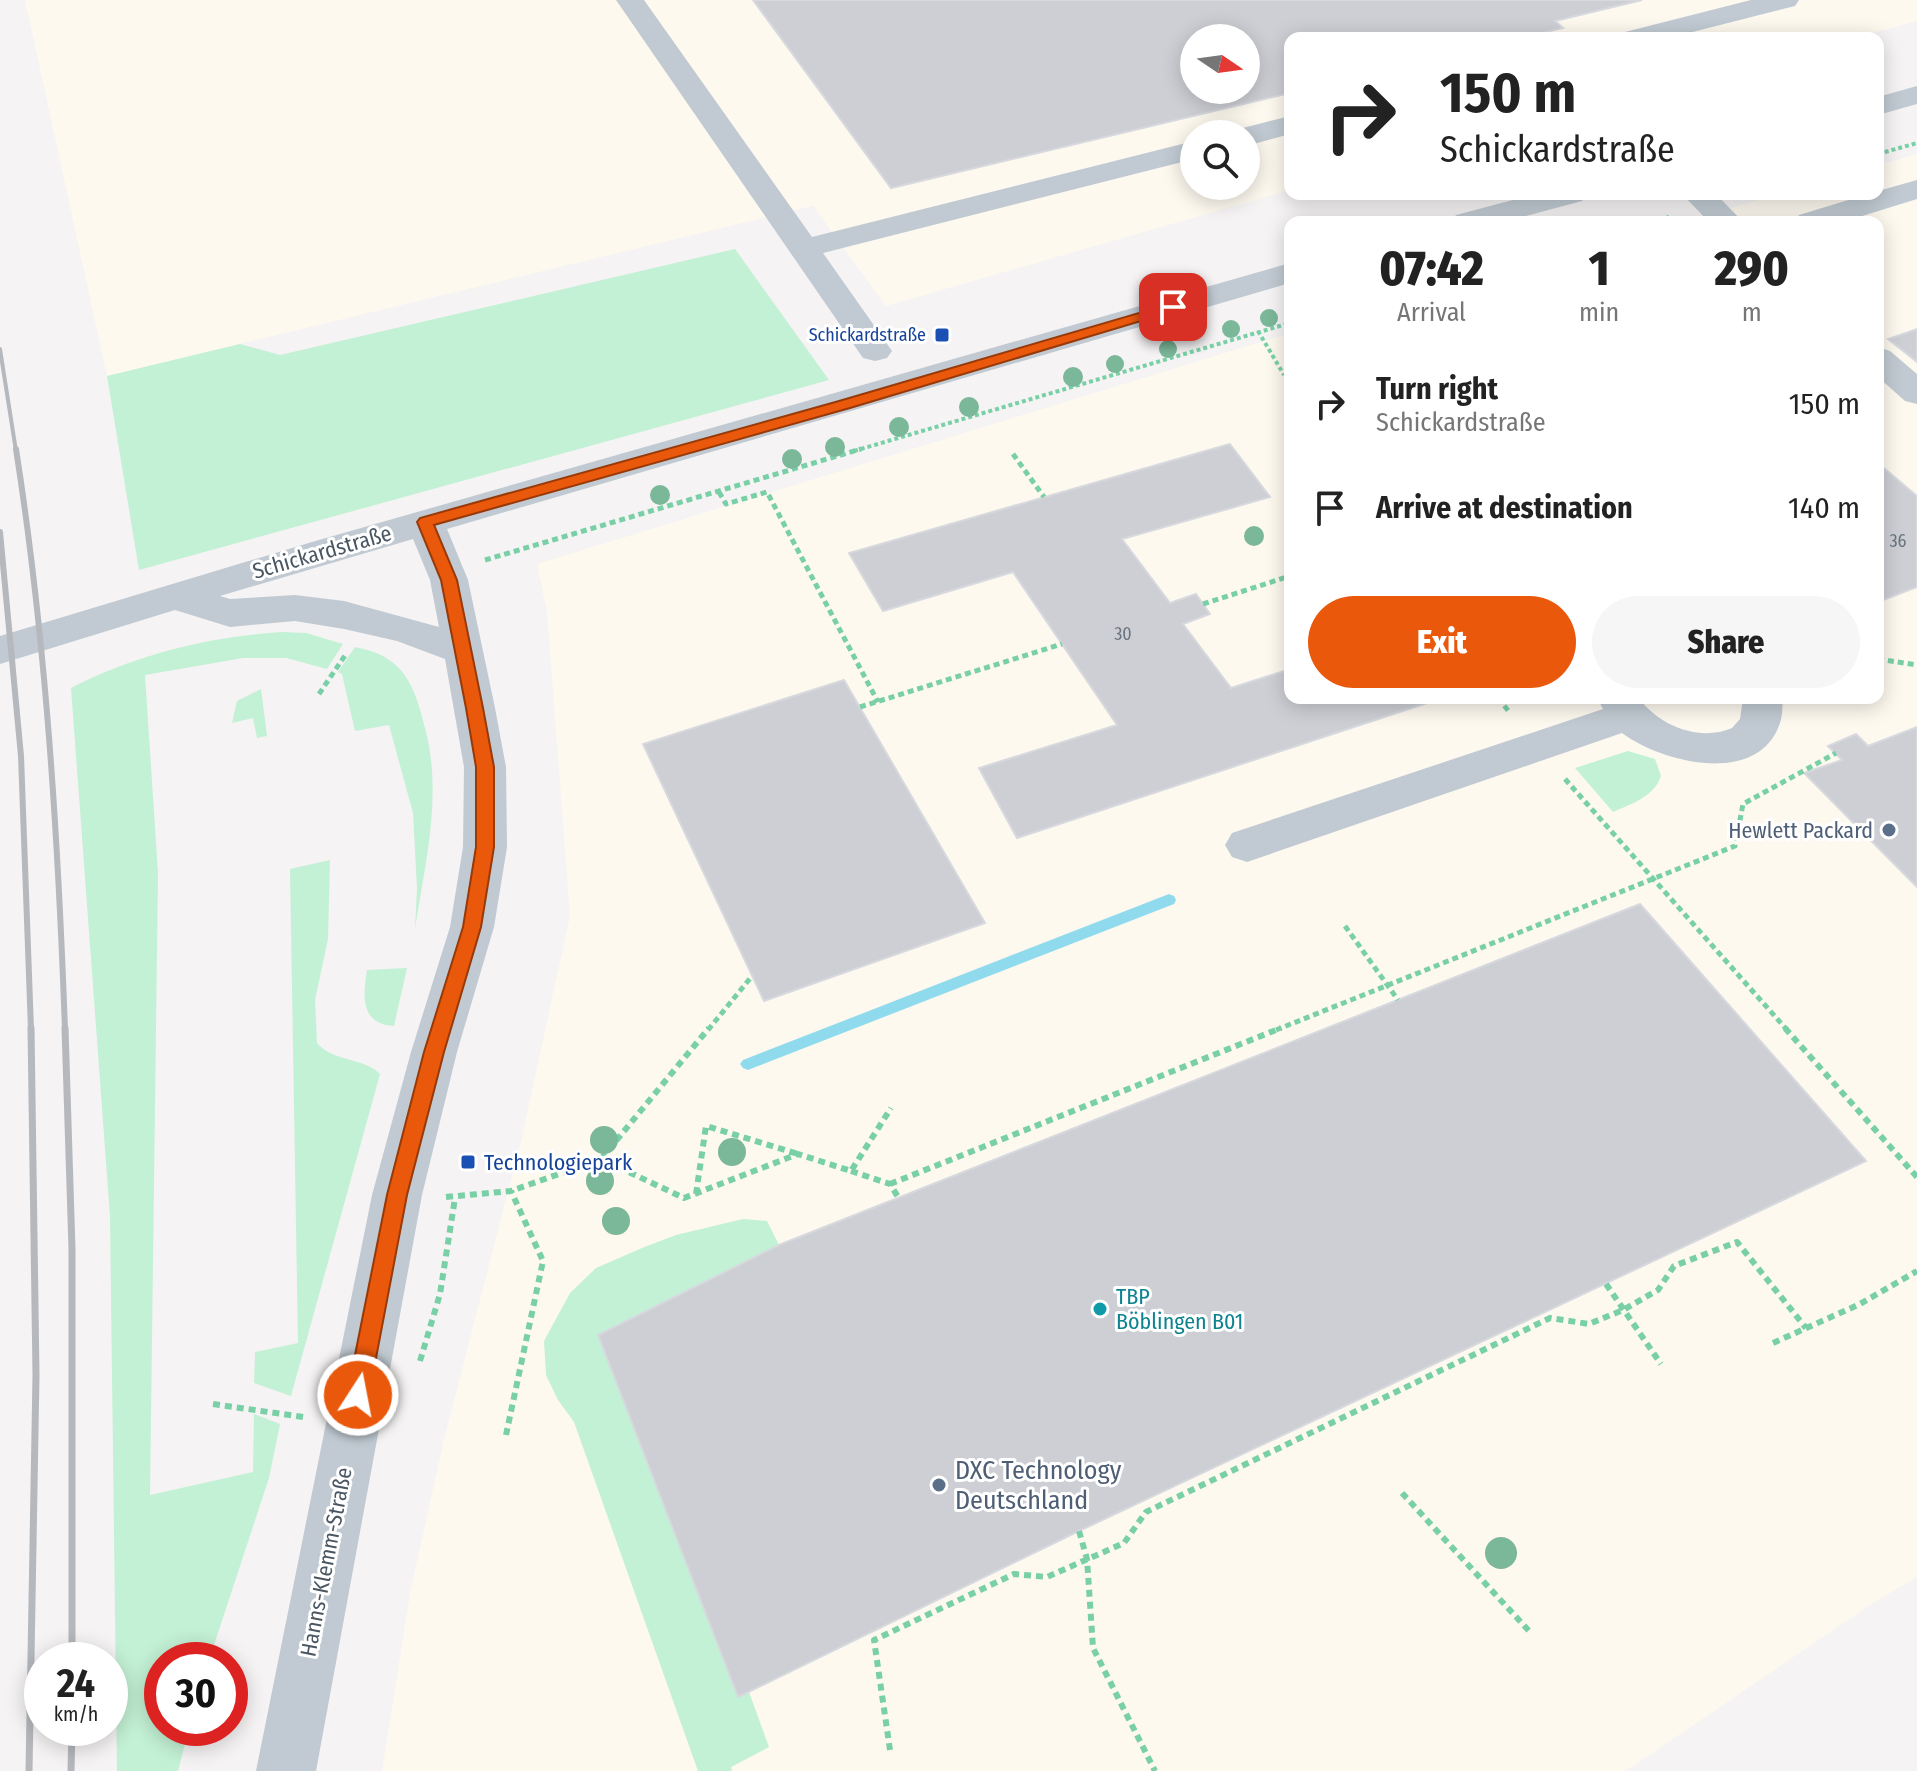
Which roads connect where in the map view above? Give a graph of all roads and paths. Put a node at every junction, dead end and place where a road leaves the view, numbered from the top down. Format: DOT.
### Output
graph roads {
  1 [pos="630,0"];
  2 [pos="1785,0"];
  3 [pos="1659,32"];
  4 [pos="1917,95"];
  5 [pos="1884,104"];
  6 [pos="1284,127"];
  7 [pos="1260,133"];
  8 [pos="1917,143"];
  9 [pos="1884,152"];
  10 [pos="1180,154"];
  11 [pos="1917,189"];
  12 [pos="1884,199"];
  13 [pos="1549,200"];
  14 [pos="1704,200"];
  15 [pos="1881,200"];
  16 [pos="1489,216"];
  17 [pos="1718,216"];
  18 [pos="1829,216"];
  19 [pos="801,249"];
  20 [pos="1284,275"];
  21 [pos="1284,324"];
  22 [pos="1258,331"];
  23 [pos="875,351"];
  24 [pos="1884,363"];
  25 [pos="1284,375"];
  26 [pos="1917,393"];
  27 [pos="1013,454"];
  28 [pos="719,492"];
  29 [pos="1044,497"];
  30 [pos="425,522"];
  31 [pos="446,571"];
  32 [pos="1284,578"];
  33 [pos="173,596"];
  34 [pos="1203,604"];
  35 [pos="1062,644"];
  36 [pos="0,650"];
  37 [pos="462,650"];
  38 [pos="1884,660"];
  39 [pos="1917,665"];
  40 [pos="878,702"];
  41 [pos="1763,704"];
  42 [pos="860,707"];
  43 [pos="1622,707"];
  44 [pos="1836,753"];
  45 [pos="1568,783"];
  46 [pos="1247,845"];
  47 [pos="1653,879"];
  48 [pos="1345,926"];
  49 [pos="752,976"];
  50 [pos="1387,985"];
  51 [pos="1398,1000"];
  52 [pos="891,1108"];
  53 [pos="798,1154"];
  54 [pos="601,1159"];
  55 [pos="851,1171"];
  56 [pos="1917,1177"];
  57 [pos="890,1184"];
  58 [pos="511,1191"];
  59 [pos="397,1195"];
  60 [pos="696,1195"];
  61 [pos="898,1197"];
  62 [pos="1917,1271"];
  63 [pos="1606,1284"];
  64 [pos="1623,1310"];
  65 [pos="1806,1328"];
  66 [pos="1773,1343"];
  67 [pos="1661,1364"];
  68 [pos="506,1435"];
  69 [pos="1402,1493"];
  70 [pos="1079,1531"];
  71 [pos="1087,1559"];
  72 [pos="1530,1632"];
  73 [pos="890,1750"];
  74 [pos="286,1771"];
  75 [pos="1155,1771"];
  1 -- 19 [label="street"];
  2 -- 3 [label="street"];
  4 -- 5 [label="street"];
  6 -- 7 [label="street"];
  8 -- 9 [label="path"];
  10 -- 19 [label="street"];
  11 -- 12 [label="street"];
  13 -- 16 [label="street"];
  14 -- 17 [label="street"];
  15 -- 18 [label="street"];
  19 -- 23 [label="street"];
  20 -- 30 [label="street, Schickardstraße"];
  21 -- 22 [label="path"];
  22 -- 25 [label="path"];
  22 -- 28 [label="path"];
  24 -- 26 [label="street"];
  27 -- 29 [label="path"];
  28 -- 31 [label="path"];
  28 -- 40 [label="path"];
  30 -- 31 [label="street, Hanns-Klemm-Straße"];
  30 -- 33 [label="street, Schickardstraße"];
  31 -- 37 [label="street, Hanns-Klemm-Straße"];
  32 -- 34 [label="path"];
  33 -- 36 [label="street, Schickardstraße"];
  33 -- 37 [label="street"];
  35 -- 40 [label="path"];
  37 -- 59 [label="street, Hanns-Klemm-Straße"];
  38 -- 39 [label="path"];
  40 -- 42 [label="path"];
  41 -- 43 [label="street"];
  43 -- 46 [label="street"];
  44 -- 47 [label="path"];
  45 -- 47 [label="path"];
  47 -- 50 [label="path"];
  47 -- 56 [label="path"];
  48 -- 50 [label="path"];
  49 -- 54 [label="path"];
  50 -- 51 [label="path"];
  50 -- 57 [label="path"];
  52 -- 55 [label="path"];
  53 -- 55 [label="path"];
  53 -- 60 [label="path"];
  53 -- 60 [label="path"];
  54 -- 58 [label="path"];
  54 -- 60 [label="path"];
  55 -- 57 [label="path"];
  57 -- 61 [label="path"];
  58 -- 59 [label="path"];
  58 -- 68 [label="path"];
  59 -- 74 [label="street, Hanns-Klemm-Straße"];
  62 -- 65 [label="path"];
  63 -- 64 [label="path"];
  64 -- 65 [label="path"];
  64 -- 67 [label="path"];
  64 -- 71 [label="path"];
  65 -- 66 [label="path"];
  69 -- 72 [label="path"];
  70 -- 71 [label="path"];
  71 -- 73 [label="path"];
  71 -- 75 [label="path"];
}
